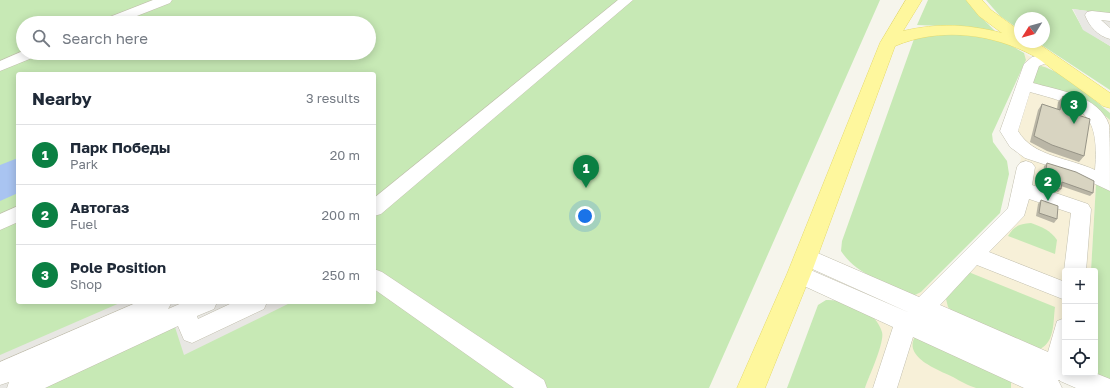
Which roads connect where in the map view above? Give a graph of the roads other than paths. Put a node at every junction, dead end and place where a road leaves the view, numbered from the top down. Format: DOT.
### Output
graph roads {
  1 [pos="165,0"];
  2 [pos="626,0"];
  3 [pos="914,0"];
  4 [pos="974,0"];
  5 [pos="125,16"];
  6 [pos="1110,17"];
  7 [pos="1014,35"];
  8 [pos="1110,35"];
  9 [pos="888,43"];
  10 [pos="1036,50"];
  11 [pos="16,60"];
  12 [pos="0,66"];
  13 [pos="1025,85"];
  14 [pos="1110,102"];
  15 [pos="1026,167"];
  16 [pos="1107,183"];
  17 [pos="1022,189"];
  18 [pos="376,206"];
  19 [pos="16,214"];
  20 [pos="0,223"];
  21 [pos="974,255"];
  22 [pos="802,265"];
  23 [pos="1075,268"];
  24 [pos="376,279"];
  25 [pos="1062,290"];
  26 [pos="157,304"];
  27 [pos="202,304"];
  28 [pos="252,304"];
  29 [pos="184,312"];
  30 [pos="915,319"];
  31 [pos="1064,340"];
  32 [pos="1020,372"];
  33 [pos="0,374"];
  34 [pos="1060,375"];
  35 [pos="19,388"];
  36 [pos="535,388"];
  37 [pos="751,388"];
  38 [pos="885,388"];
  39 [pos="1102,388"];
  1 -- 5 [label="street"];
  2 -- 18 [label="street"];
  3 -- 9 [label="main road"];
  4 -- 7 [label="main road"];
  6 -- 8 [label="street"];
  9 -- 10 [label="main road"];
  9 -- 22 [label="main road"];
  10 -- 13 [label="street"];
  10 -- 14 [label="main road"];
  11 -- 12 [label="street"];
  13 -- 16 [label="street"];
  13 -- 16 [label="street"];
  15 -- 17 [label="street"];
  17 -- 21 [label="street"];
  17 -- 23 [label="street"];
  19 -- 20 [label="street"];
  21 -- 25 [label="street"];
  21 -- 30 [label="street"];
  22 -- 30 [label="street"];
  22 -- 37 [label="main road"];
  24 -- 36 [label="street"];
  26 -- 33 [label="street"];
  27 -- 29 [label="street"];
  28 -- 29 [label="street"];
  29 -- 35 [label="street"];
  30 -- 32 [label="street"];
  30 -- 38 [label="street"];
  31 -- 34 [label="street"];
  32 -- 34 [label="street"];
  34 -- 39 [label="street"];
}
